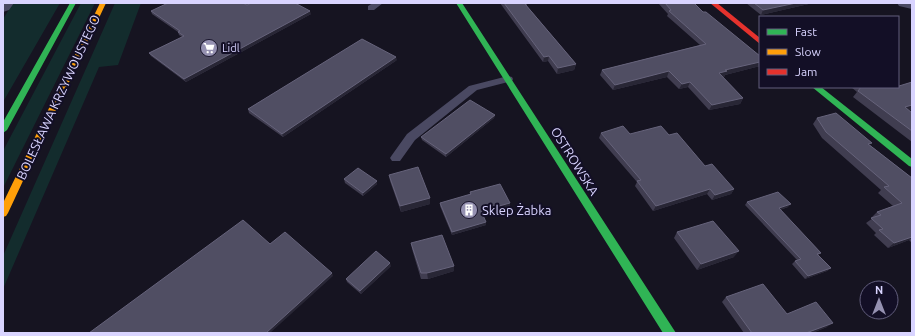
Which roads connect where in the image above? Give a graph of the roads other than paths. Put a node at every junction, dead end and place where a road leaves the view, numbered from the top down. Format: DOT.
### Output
graph roads {
  1 [pos="6,3"];
  2 [pos="73,3"];
  3 [pos="103,3"];
  4 [pos="379,3"];
  5 [pos="459,3"];
  6 [pos="713,3"];
  7 [pos="905,3"];
  8 [pos="912,4"];
  9 [pos="3,7"];
  10 [pos="371,8"];
  11 [pos="759,41"];
  12 [pos="508,79"];
  13 [pos="817,88"];
  14 [pos="3,130"];
  15 [pos="396,158"];
  16 [pos="912,164"];
  17 [pos="3,213"];
  18 [pos="670,333"];
  1 -- 9 [label="street"];
  2 -- 14 [label="street, BOLESŁAWA KRZYWOUSTEGO"];
  3 -- 17 [label="street, BOLESŁAWA KRZYWOUSTEGO"];
  4 -- 10 [label="lane"];
  5 -- 12 [label="street, OSTROWSKA"];
  6 -- 11 [label="street"];
  7 -- 8 [label="street"];
  12 -- 15 [label="lane"];
  12 -- 18 [label="street, OSTROWSKA"];
  13 -- 16 [label="street"];
}
